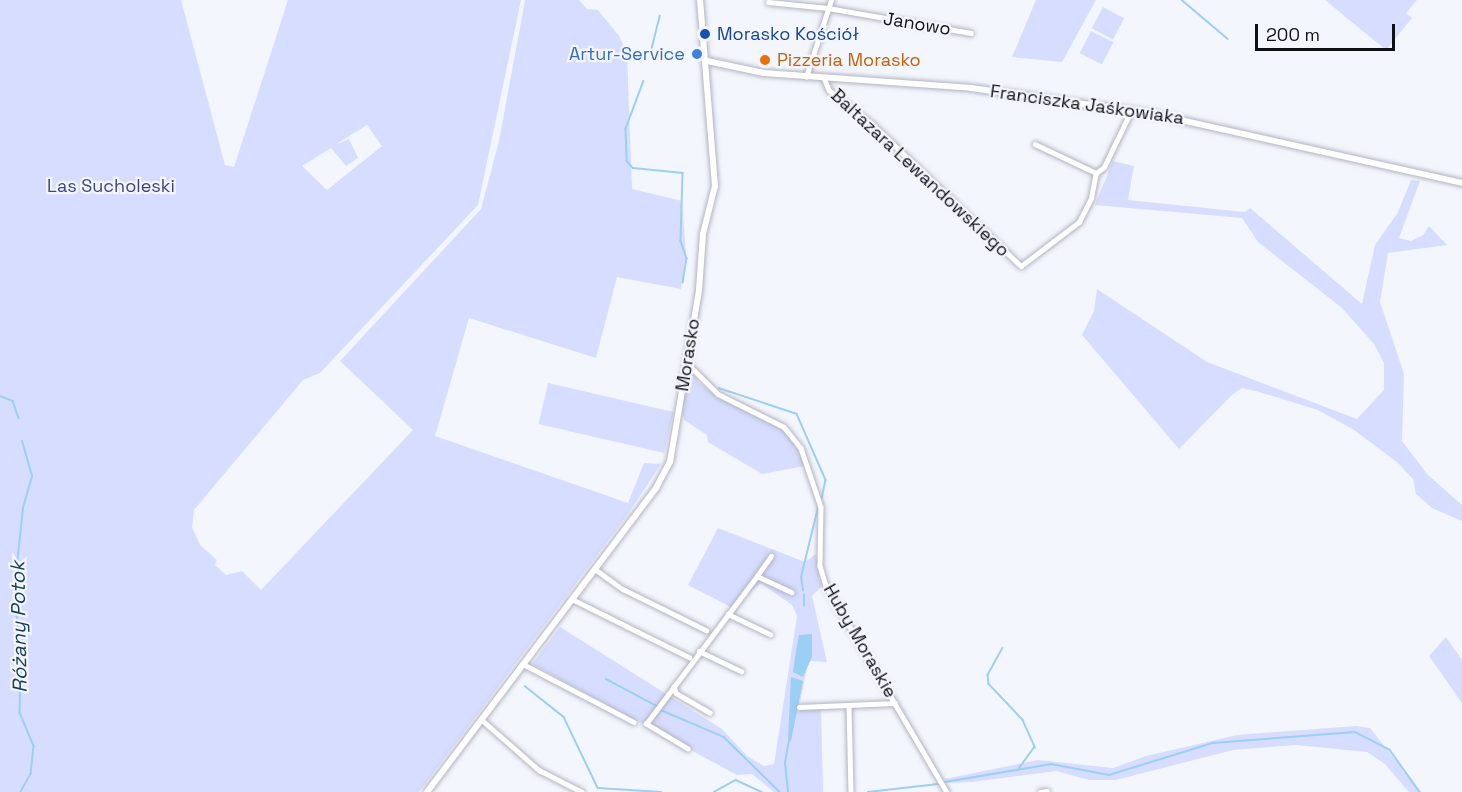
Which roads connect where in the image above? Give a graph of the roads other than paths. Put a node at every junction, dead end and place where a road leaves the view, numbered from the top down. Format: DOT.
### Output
graph roads {
  1 [pos="700,0"];
  2 [pos="831,0"];
  3 [pos="768,3"];
  4 [pos="828,8"];
  5 [pos="971,33"];
  6 [pos="707,61"];
  7 [pos="807,77"];
  8 [pos="824,78"];
  9 [pos="1131,111"];
  10 [pos="1035,144"];
  11 [pos="1096,173"];
  12 [pos="1462,183"];
  13 [pos="686,362"];
  14 [pos="771,556"];
  15 [pos="595,569"];
  16 [pos="757,576"];
  17 [pos="791,592"];
  18 [pos="572,599"];
  19 [pos="728,614"];
  20 [pos="706,630"];
  21 [pos="770,634"];
  22 [pos="699,651"];
  23 [pos="688,657"];
  24 [pos="523,664"];
  25 [pos="741,671"];
  26 [pos="674,686"];
  27 [pos="896,703"];
  28 [pos="849,705"];
  29 [pos="799,707"];
  30 [pos="710,713"];
  31 [pos="482,720"];
  32 [pos="634,722"];
  33 [pos="688,749"];
  34 [pos="1047,791"];
  35 [pos="427,792"];
  36 [pos="582,792"];
  37 [pos="851,792"];
  38 [pos="946,792"];
  39 [pos="1040,792"];
  1 -- 6 [label="street, Morasko"];
  2 -- 4 [label="street"];
  3 -- 4 [label="street, Janowo"];
  4 -- 5 [label="street, Janowo"];
  4 -- 7 [label="street"];
  6 -- 7 [label="street, Franciszka Jaśkowiaka"];
  6 -- 13 [label="street, Morasko"];
  7 -- 8 [label="street, Franciszka Jaśkowiaka"];
  8 -- 9 [label="street, Franciszka Jaśkowiaka"];
  8 -- 11 [label="street, Baltazara Lewandowskiego"];
  9 -- 11 [label="street"];
  9 -- 12 [label="street, Franciszka Jaśkowiaka"];
  10 -- 11 [label="street"];
  13 -- 15 [label="street, Morasko"];
  13 -- 27 [label="street, Huby Moraskie"];
  14 -- 16 [label="street"];
  15 -- 18 [label="street, Morasko"];
  15 -- 20 [label="street"];
  16 -- 17 [label="street"];
  16 -- 19 [label="street"];
  18 -- 23 [label="street"];
  18 -- 24 [label="street, Morasko"];
  19 -- 21 [label="street"];
  19 -- 22 [label="street"];
  22 -- 25 [label="street"];
  22 -- 26 [label="street"];
  24 -- 31 [label="street, Morasko"];
  24 -- 32 [label="street"];
  26 -- 30 [label="street"];
  26 -- 33 [label="street"];
  27 -- 28 [label="street"];
  27 -- 38 [label="street, Huby Moraskie"];
  28 -- 29 [label="street"];
  28 -- 37 [label="street"];
  31 -- 35 [label="street, Morasko"];
  31 -- 36 [label="street"];
  34 -- 39 [label="street"];
}
